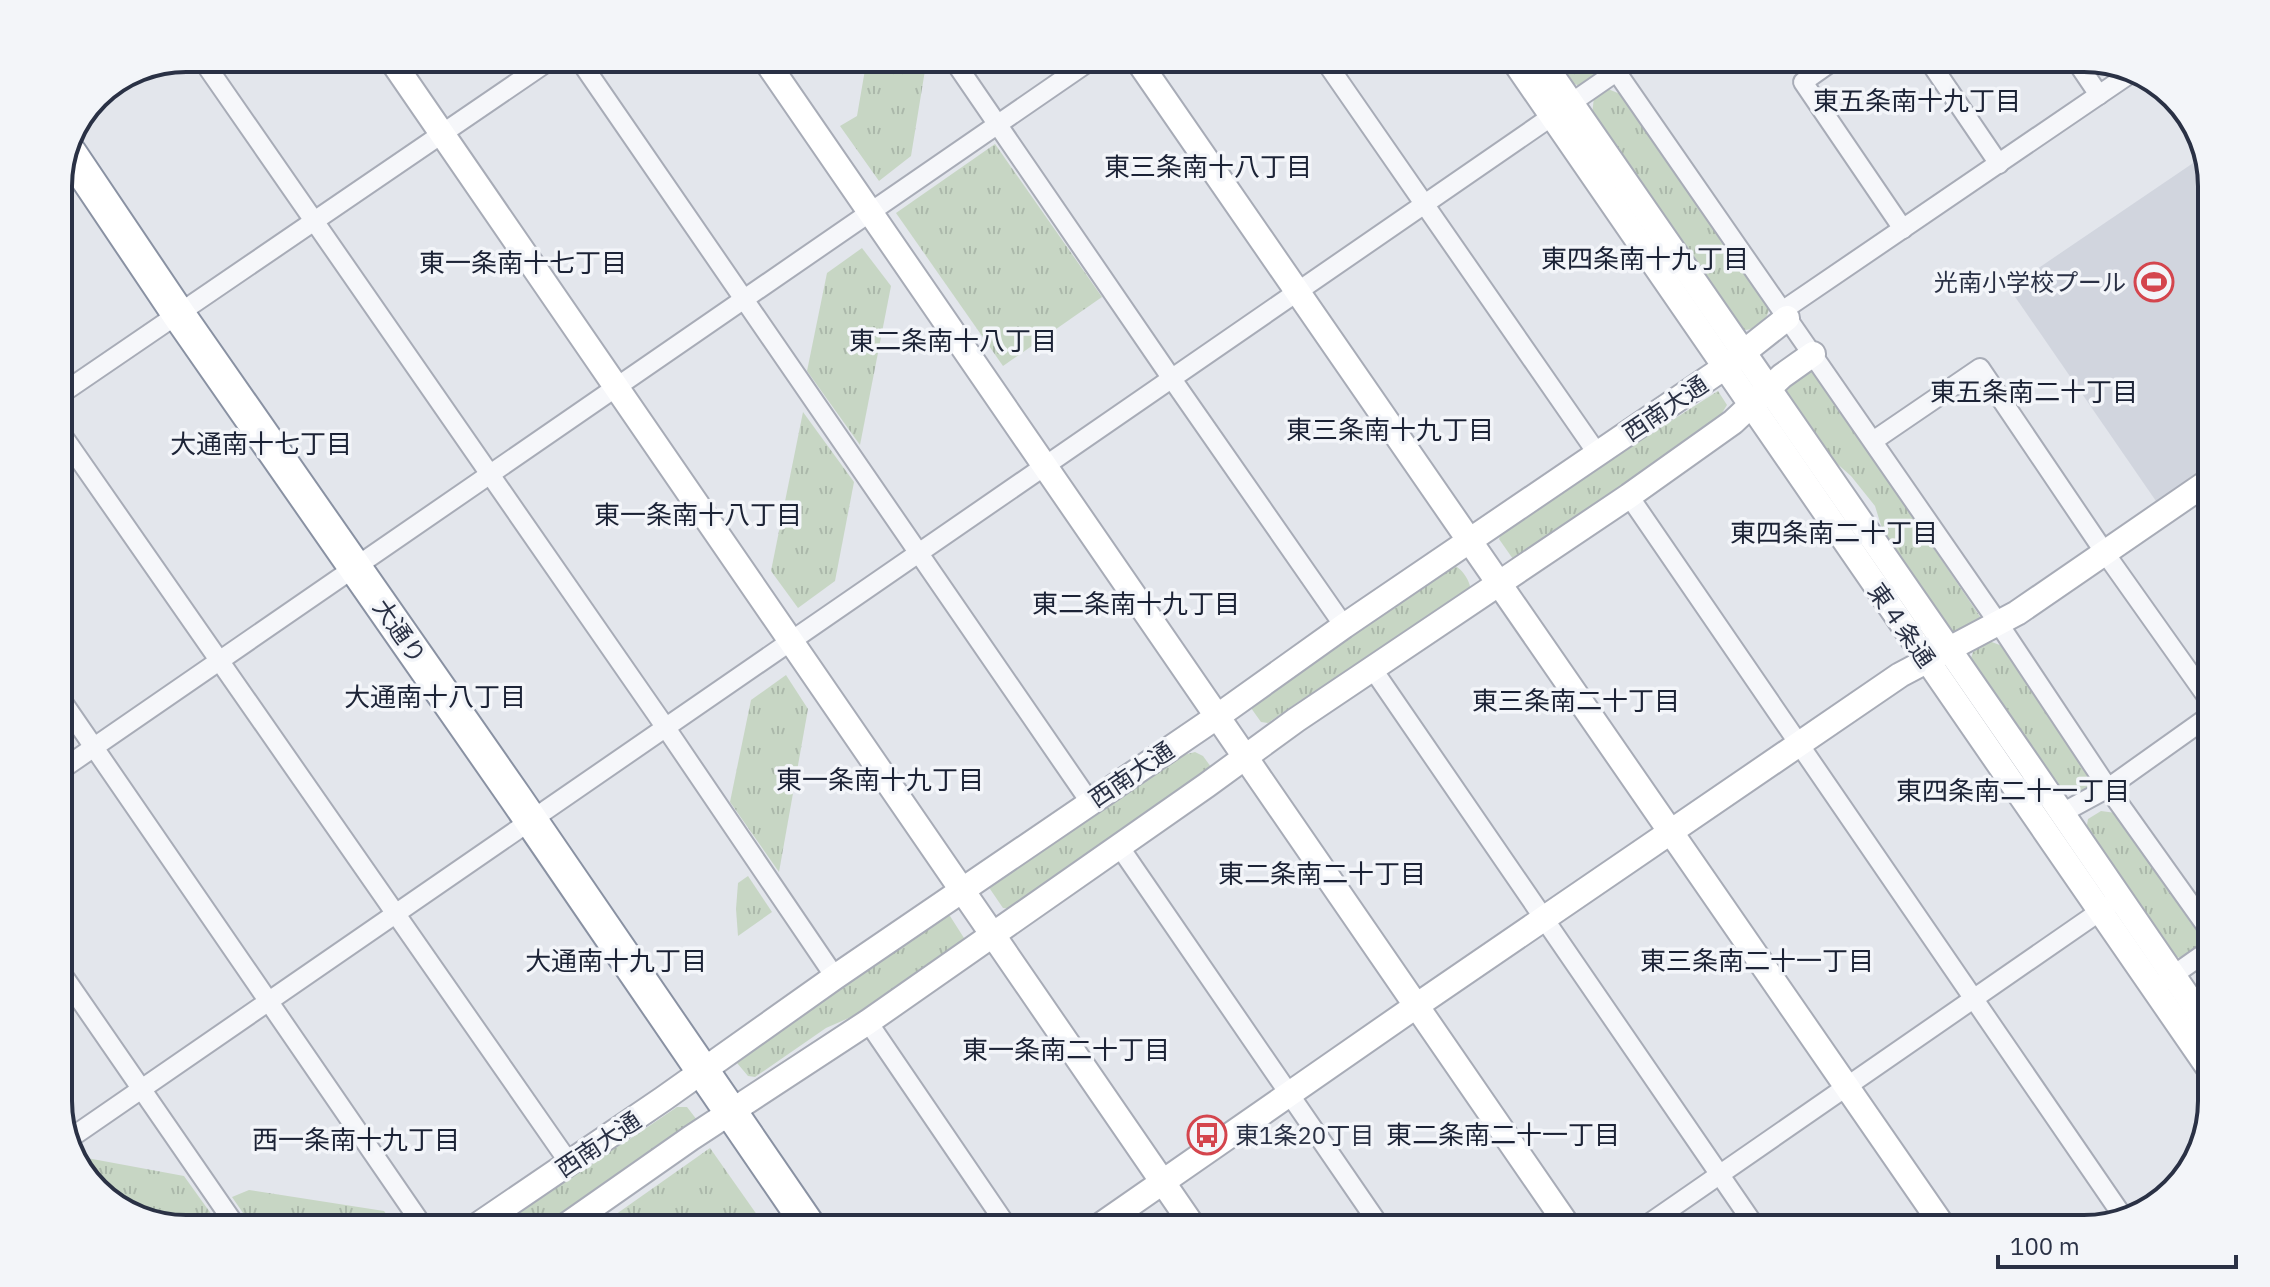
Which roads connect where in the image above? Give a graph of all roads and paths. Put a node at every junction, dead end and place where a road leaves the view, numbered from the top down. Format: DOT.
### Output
graph roads {
  1 [pos="211,72"];
  2 [pos="400,72"];
  3 [pos="533,72"];
  4 [pos="588,72"];
  5 [pos="774,72"];
  6 [pos="961,72"];
  7 [pos="1074,72"];
  8 [pos="1146,72"];
  9 [pos="1333,72"];
  10 [pos="1526,72"];
  11 [pos="1546,72"];
  12 [pos="1604,72"];
  13 [pos="1617,72"];
  14 [pos="1817,72"];
  15 [pos="1937,72"];
  16 [pos="2083,72"];
  17 [pos="2122,79"];
  18 [pos="2099,95"];
  19 [pos="1562,109"];
  20 [pos="997,125"];
  21 [pos="443,134"];
  22 [pos="75,161"];
  23 [pos="1999,164"];
  24 [pos="1424,204"];
  25 [pos="870,212"];
  26 [pos="314,221"];
  27 [pos="1903,229"];
  28 [pos="1299,292"];
  29 [pos="745,299"];
  30 [pos="179,315"];
  31 [pos="1785,315"];
  32 [pos="1813,354"];
  33 [pos="1734,360"];
  34 [pos="1172,379"];
  35 [pos="72,387"];
  36 [pos="615,389"];
  37 [pos="1760,397"];
  38 [pos="1873,441"];
  39 [pos="72,449"];
  40 [pos="1597,453"];
  41 [pos="1045,467"];
  42 [pos="489,474"];
  43 [pos="2198,489"];
  44 [pos="1629,496"];
  45 [pos="1471,541"];
  46 [pos="2105,553"];
  47 [pos="918,554"];
  48 [pos="355,567"];
  49 [pos="1500,582"];
  50 [pos="1999,624"];
  51 [pos="1344,626"];
  52 [pos="790,643"];
  53 [pos="1950,649"];
  54 [pos="220,660"];
  55 [pos="1927,661"];
  56 [pos="1372,668"];
  57 [pos="2198,684"];
  58 [pos="72,715"];
  59 [pos="1218,716"];
  60 [pos="2198,724"];
  61 [pos="666,728"];
  62 [pos="1798,745"];
  63 [pos="94,746"];
  64 [pos="1246,758"];
  65 [pos="72,762"];
  66 [pos="2108,788"];
  67 [pos="1090,802"];
  68 [pos="2062,813"];
  69 [pos="531,821"];
  70 [pos="1671,832"];
  71 [pos="1119,846"];
  72 [pos="962,891"];
  73 [pos="2110,904"];
  74 [pos="2198,914"];
  75 [pos="395,915"];
  76 [pos="1544,920"];
  77 [pos="993,935"];
  78 [pos="2198,958"];
  79 [pos="835,977"];
  80 [pos="2164,982"];
  81 [pos="72,988"];
  82 [pos="1973,998"];
  83 [pos="268,1001"];
  84 [pos="1416,1006"];
  85 [pos="2198,1017"];
  86 [pos="868,1022"];
  87 [pos="2198,1046"];
  88 [pos="703,1072"];
  89 [pos="1846,1086"];
  90 [pos="142,1089"];
  91 [pos="1290,1094"];
  92 [pos="731,1111"];
  93 [pos="77,1134"];
  94 [pos="570,1164"];
  95 [pos="1719,1175"];
  96 [pos="1163,1183"];
  97 [pos="2118,1209"];
  98 [pos="228,1215"];
  99 [pos="415,1215"];
  100 [pos="493,1215"];
  101 [pos="581,1215"];
  102 [pos="802,1215"];
  103 [pos="999,1215"];
  104 [pos="1116,1215"];
  105 [pos="1185,1215"];
  106 [pos="1372,1215"];
  107 [pos="1560,1215"];
  108 [pos="1661,1215"];
  109 [pos="1747,1215"];
  110 [pos="1935,1215"];
  1 -- 26 [label="street"];
  2 -- 21 [label="street"];
  3 -- 21 [label="street"];
  4 -- 29 [label="street"];
  5 -- 25 [label="street"];
  6 -- 20 [label="street"];
  7 -- 20 [label="street"];
  8 -- 28 [label="street"];
  9 -- 24 [label="street"];
  10 -- 19 [label="street, 東４条通"];
  11 -- 19 [label="street, 東４条通"];
  12 -- 19 [label="street"];
  13 -- 31 [label="street"];
  14 -- 27 [label="street"];
  15 -- 23 [label="street"];
  16 -- 18 [label="street"];
  17 -- 18 [label="street"];
  18 -- 23 [label="street"];
  19 -- 24 [label="street"];
  19 -- 33 [label="street, 東４条通"];
  20 -- 25 [label="street"];
  20 -- 34 [label="street"];
  21 -- 26 [label="street"];
  21 -- 36 [label="street"];
  22 -- 30 [label="highway, 大通り"];
  23 -- 27 [label="street"];
  24 -- 28 [label="street"];
  24 -- 40 [label="street"];
  25 -- 29 [label="street"];
  25 -- 41 [label="street"];
  26 -- 30 [label="street"];
  26 -- 42 [label="street"];
  27 -- 31 [label="street"];
  28 -- 34 [label="street"];
  28 -- 45 [label="street"];
  29 -- 36 [label="street"];
  29 -- 47 [label="street"];
  30 -- 35 [label="street"];
  30 -- 48 [label="highway, 大通り"];
  31 -- 32 [label="street"];
  31 -- 33 [label="street, 西南大通"];
  32 -- 37 [label="street, 西南大通"];
  32 -- 38 [label="street"];
  33 -- 37 [label="street, 東４条通"];
  33 -- 40 [label="street, 西南大通"];
  34 -- 41 [label="street"];
  34 -- 51 [label="street"];
  36 -- 42 [label="street"];
  36 -- 52 [label="street"];
  37 -- 44 [label="street, 西南大通"];
  37 -- 53 [label="street, 東４条通"];
  37 -- 55 [label="street, 東４条通"];
  38 -- 46 [label="street"];
  38 -- 50 [label="street"];
  39 -- 54 [label="street"];
  40 -- 45 [label="street, 西南大通"];
  41 -- 47 [label="street"];
  41 -- 59 [label="street"];
  42 -- 48 [label="street"];
  42 -- 61 [label="street"];
  43 -- 46 [label="street"];
  44 -- 49 [label="street, 西南大通"];
  44 -- 62 [label="street"];
  45 -- 49 [label="street"];
  45 -- 51 [label="street, 西南大通"];
  46 -- 50 [label="street"];
  46 -- 57 [label="street"];
  47 -- 52 [label="street"];
  47 -- 67 [label="street"];
  48 -- 54 [label="street"];
  48 -- 69 [label="highway, 大通り"];
  49 -- 56 [label="street, 西南大通"];
  49 -- 70 [label="street"];
  50 -- 53 [label="street"];
  50 -- 66 [label="street"];
  51 -- 59 [label="street, 西南大通"];
  52 -- 61 [label="street"];
  52 -- 72 [label="street"];
  53 -- 55 [label="street"];
  53 -- 68 [label="street, 東４条通"];
  54 -- 63 [label="street"];
  54 -- 75 [label="street"];
  55 -- 62 [label="street"];
  55 -- 73 [label="street, 東４条通"];
  56 -- 64 [label="street, 西南大通"];
  56 -- 76 [label="street"];
  58 -- 63 [label="street"];
  59 -- 64 [label="street"];
  59 -- 67 [label="street, 西南大通"];
  60 -- 66 [label="street"];
  61 -- 69 [label="street"];
  61 -- 79 [label="street"];
  62 -- 70 [label="street"];
  62 -- 82 [label="street"];
  63 -- 65 [label="street"];
  63 -- 83 [label="street"];
  64 -- 71 [label="street, 西南大通"];
  64 -- 84 [label="street"];
  66 -- 68 [label="street"];
  66 -- 74 [label="street"];
  67 -- 72 [label="street, 西南大通"];
  68 -- 73 [label="street, 東４条通"];
  69 -- 75 [label="street"];
  69 -- 88 [label="highway, 大通り"];
  70 -- 76 [label="street"];
  70 -- 89 [label="street"];
  71 -- 77 [label="street, 西南大通"];
  71 -- 91 [label="street"];
  72 -- 77 [label="street"];
  72 -- 79 [label="street, 西南大通"];
  73 -- 80 [label="street, 東４条通"];
  73 -- 82 [label="street"];
  75 -- 83 [label="street"];
  75 -- 94 [label="street"];
  76 -- 84 [label="street"];
  76 -- 95 [label="street"];
  77 -- 86 [label="street, 西南大通"];
  77 -- 96 [label="street"];
  78 -- 80 [label="street"];
  79 -- 88 [label="street, 西南大通"];
  80 -- 85 [label="street, 東４条通"];
  80 -- 87 [label="street, 東４条通"];
  81 -- 90 [label="street"];
  82 -- 89 [label="street"];
  82 -- 97 [label="street"];
  83 -- 90 [label="street"];
  83 -- 99 [label="street"];
  84 -- 91 [label="street"];
  84 -- 107 [label="street"];
  86 -- 92 [label="street, 西南大通"];
  86 -- 103 [label="street"];
  88 -- 92 [label="highway, 大通り"];
  88 -- 94 [label="street, 西南大通"];
  89 -- 95 [label="street"];
  89 -- 110 [label="street"];
  90 -- 93 [label="street"];
  90 -- 98 [label="street"];
  91 -- 96 [label="street"];
  91 -- 106 [label="street"];
  92 -- 101 [label="street, 西南大通"];
  92 -- 102 [label="highway, 大通り"];
  94 -- 100 [label="street, 西南大通"];
  95 -- 108 [label="street"];
  95 -- 109 [label="street"];
  96 -- 104 [label="street"];
  96 -- 105 [label="street"];
}
